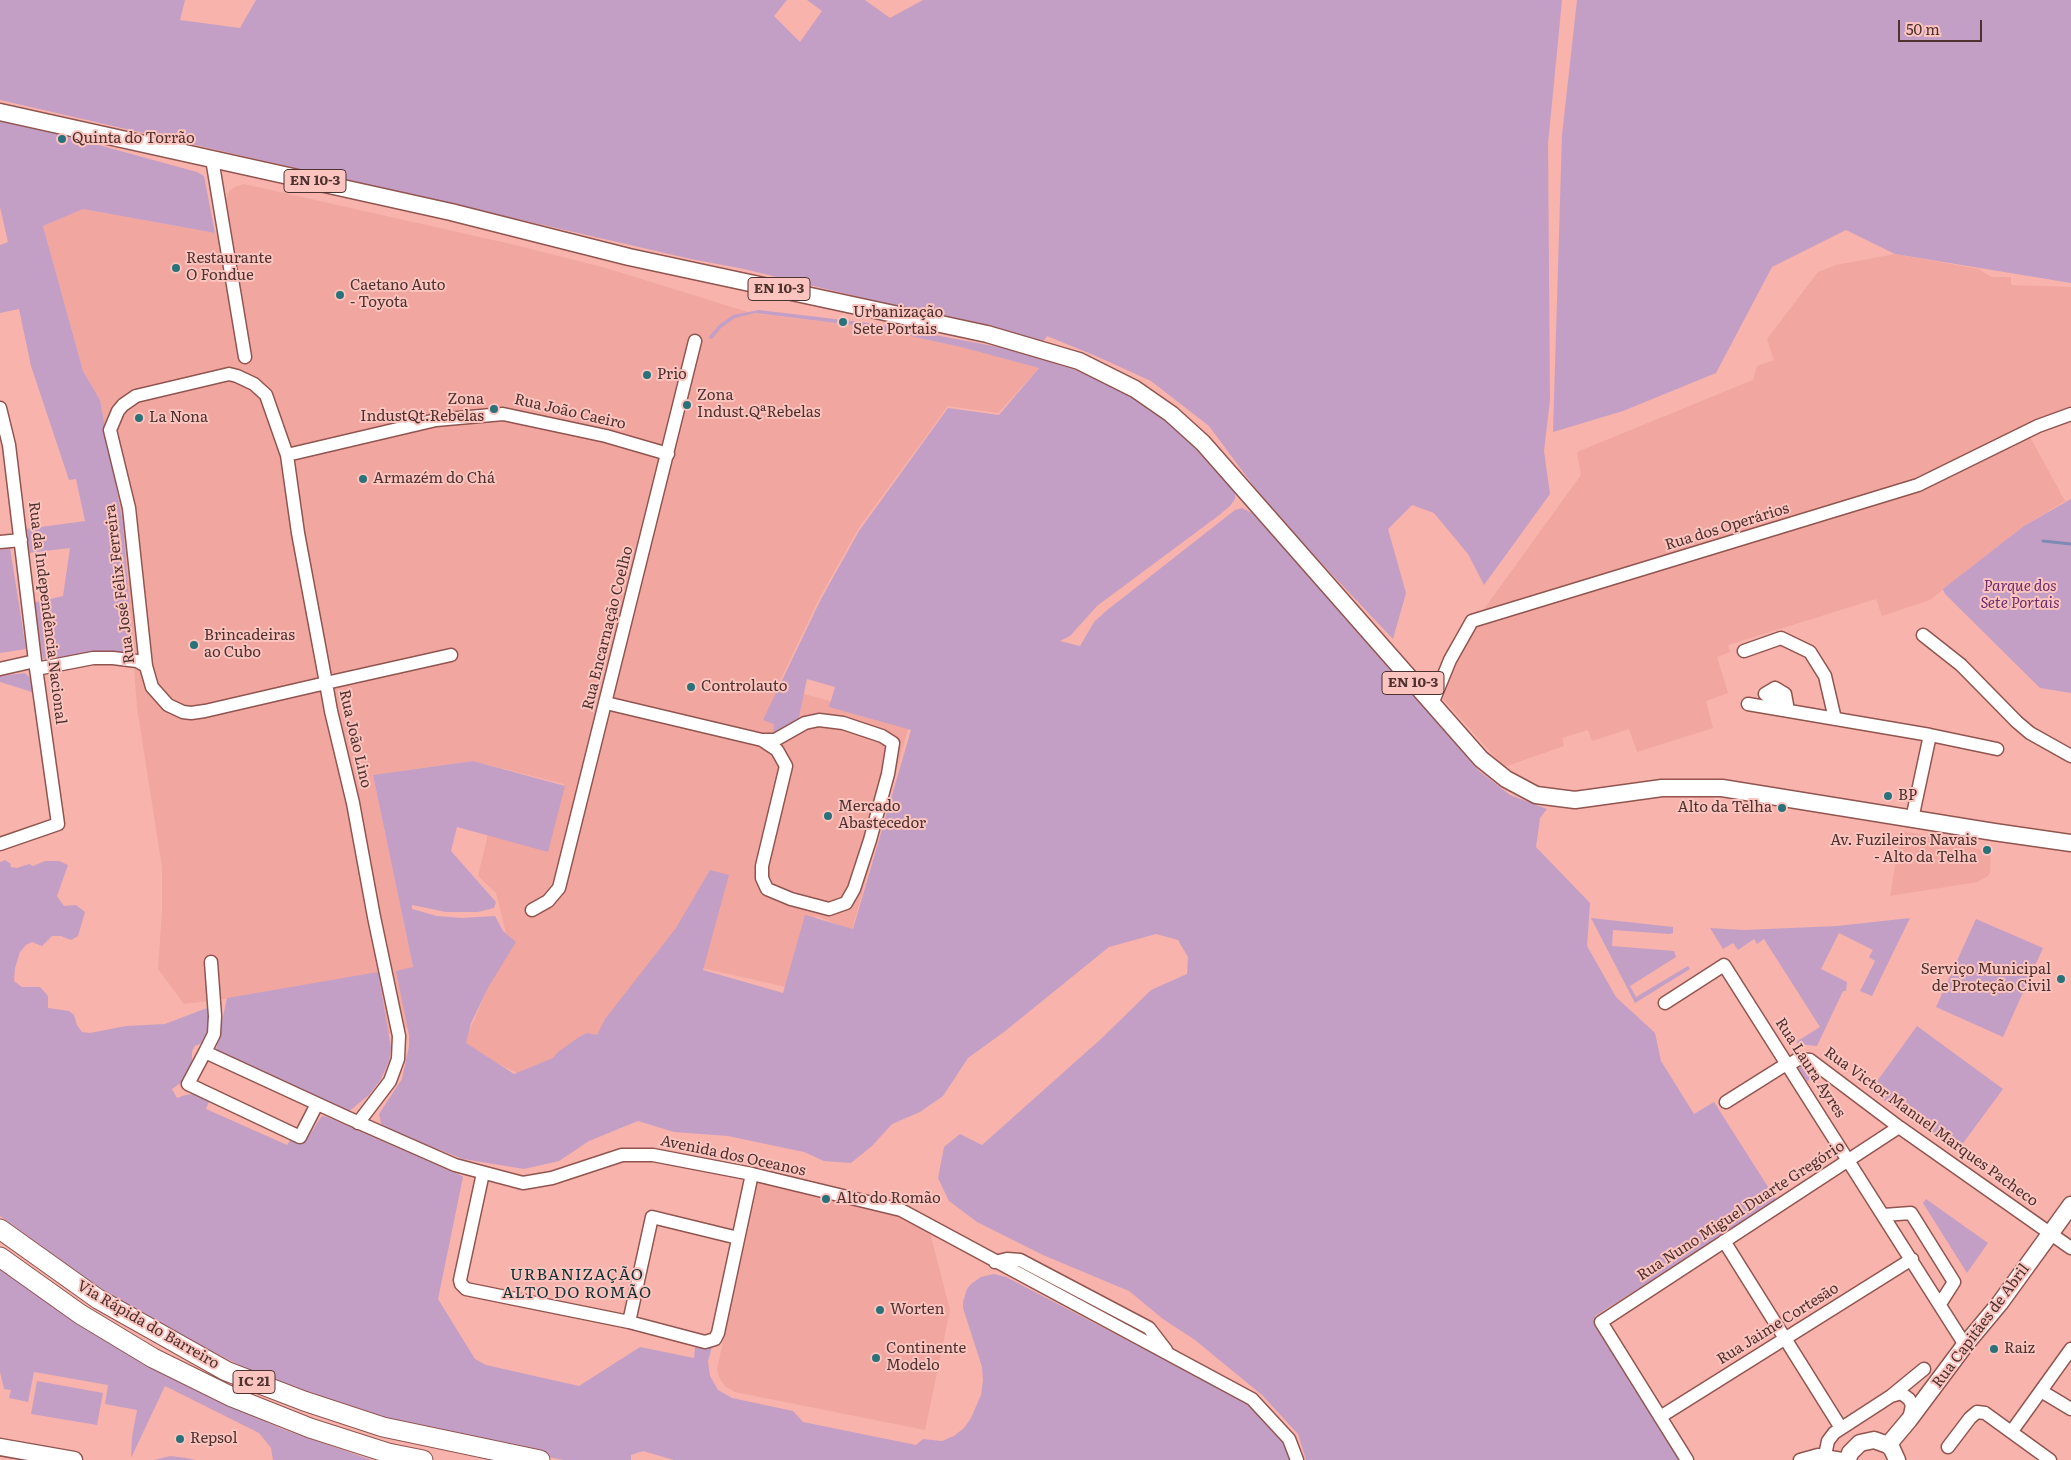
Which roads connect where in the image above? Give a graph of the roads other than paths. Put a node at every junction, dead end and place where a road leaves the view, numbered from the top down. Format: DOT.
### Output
graph roads {
  1 [pos="0,112"];
  2 [pos="212,159"];
  3 [pos="695,341"];
  4 [pos="245,357"];
  5 [pos="228,374"];
  6 [pos="0,408"];
  7 [pos="2071,414"];
  8 [pos="668,454"];
  9 [pos="287,455"];
  10 [pos="22,540"];
  11 [pos="0,542"];
  12 [pos="1923,634"];
  13 [pos="1744,651"];
  14 [pos="451,655"];
  15 [pos="36,665"];
  16 [pos="146,666"];
  17 [pos="0,669"];
  18 [pos="326,683"];
  19 [pos="606,703"];
  20 [pos="1432,704"];
  21 [pos="1748,704"];
  22 [pos="1835,719"];
  23 [pos="1930,735"];
  24 [pos="762,740"];
  25 [pos="1997,749"];
  26 [pos="2071,756"];
  27 [pos="1912,819"];
  28 [pos="2071,843"];
  29 [pos="0,844"];
  30 [pos="532,910"];
  31 [pos="210,962"];
  32 [pos="1665,1002"];
  33 [pos="205,1052"];
  34 [pos="1789,1064"];
  35 [pos="1726,1102"];
  36 [pos="317,1104"];
  37 [pos="358,1123"];
  38 [pos="1899,1127"];
  39 [pos="1849,1160"];
  40 [pos="483,1172"];
  41 [pos="752,1174"];
  42 [pos="2071,1205"];
  43 [pos="1884,1216"];
  44 [pos="0,1229"];
  45 [pos="2051,1233"];
  46 [pos="738,1238"];
  47 [pos="1724,1241"];
  48 [pos="2071,1248"];
  49 [pos="0,1257"];
  50 [pos="1912,1259"];
  51 [pos="1940,1304"];
  52 [pos="629,1322"];
  53 [pos="1786,1338"];
  54 [pos="1965,1345"];
  55 [pos="2071,1350"];
  56 [pos="1924,1369"];
  57 [pos="2041,1391"];
  58 [pos="1891,1396"];
  59 [pos="2071,1409"];
  60 [pos="1660,1417"];
  61 [pos="1909,1420"];
  62 [pos="1841,1428"];
  63 [pos="2012,1431"];
  64 [pos="1888,1444"];
  65 [pos="0,1447"];
  66 [pos="1948,1447"];
  67 [pos="1825,1455"];
  68 [pos="74,1460"];
  69 [pos="423,1460"];
  70 [pos="540,1460"];
  71 [pos="1297,1460"];
  72 [pos="1687,1460"];
  73 [pos="1800,1460"];
  74 [pos="1848,1460"];
  75 [pos="1897,1460"];
  76 [pos="2050,1460"];
  1 -- 2 [label="main road, EN 10-3"];
  2 -- 4 [label="street"];
  2 -- 20 [label="main road, EN 10-3"];
  3 -- 8 [label="street, Rua Encarnação Coelho"];
  5 -- 9 [label="street, Rua João Lino"];
  5 -- 16 [label="street, Rua José Félix Ferreira"];
  6 -- 10 [label="street, Rua da Independência Nacional"];
  7 -- 20 [label="street, Rua dos Operários"];
  8 -- 9 [label="street, Rua João Caeiro"];
  8 -- 19 [label="street, Rua Encarnação Coelho"];
  9 -- 18 [label="street, Rua João Lino"];
  10 -- 11 [label="street"];
  10 -- 15 [label="street, Rua da Independência Nacional"];
  12 -- 26 [label="street"];
  13 -- 22 [label="street"];
  14 -- 18 [label="street, Rua José Félix Ferreira"];
  15 -- 16 [label="street"];
  15 -- 17 [label="street"];
  15 -- 29 [label="street, Rua da Independência Nacional"];
  16 -- 18 [label="street, Rua José Félix Ferreira"];
  18 -- 37 [label="street, Rua João Lino"];
  19 -- 24 [label="street"];
  19 -- 30 [label="street, Rua Encarnação Coelho"];
  20 -- 27 [label="main road, EN 10-3"];
  21 -- 22 [label="street"];
  22 -- 23 [label="street"];
  23 -- 25 [label="street"];
  23 -- 27 [label="street"];
  24 -- 24 [label="street"];
  27 -- 28 [label="main road, EN 10-3"];
  31 -- 33 [label="street"];
  32 -- 34 [label="street, Rua Laura Ayres"];
  33 -- 36 [label="street, Avenida dos Oceanos"];
  33 -- 36 [label="street"];
  34 -- 35 [label="street"];
  34 -- 38 [label="street, Rua Victor Manuel Marques Pacheco"];
  34 -- 39 [label="street, Rua Laura Ayres"];
  36 -- 37 [label="street, Avenida dos Oceanos"];
  37 -- 40 [label="street, Avenida dos Oceanos"];
  38 -- 39 [label="street, Rua Nuno Miguel Duarte Gregório"];
  38 -- 45 [label="street, Rua Victor Manuel Marques Pacheco"];
  39 -- 43 [label="street, Rua Laura Ayres"];
  39 -- 47 [label="street, Rua Nuno Miguel Duarte Gregório"];
  40 -- 41 [label="street, Avenida dos Oceanos"];
  40 -- 52 [label="street"];
  41 -- 46 [label="street"];
  41 -- 71 [label="street, Avenida dos Oceanos"];
  42 -- 45 [label="main road, Rua Capitães de Abril"];
  43 -- 50 [label="street, Rua Laura Ayres"];
  43 -- 51 [label="street"];
  44 -- 70 [label="highway, Via Rápida do Barreiro / IC 21"];
  45 -- 48 [label="street, Rua Victor Manuel Marques Pacheco"];
  45 -- 54 [label="main road, Rua Capitães de Abril"];
  46 -- 52 [label="street"];
  46 -- 52 [label="street"];
  47 -- 53 [label="street"];
  47 -- 60 [label="street, Rua Nuno Miguel Duarte Gregório"];
  49 -- 69 [label="highway, Via Rápida do Barreiro / IC 21"];
  50 -- 51 [label="street, Rua Laura Ayres"];
  50 -- 53 [label="street, Rua Jaime Cortesão"];
  51 -- 54 [label="street, Rua Laura Ayres"];
  53 -- 60 [label="street, Rua Jaime Cortesão"];
  53 -- 62 [label="street"];
  54 -- 61 [label="main road, Rua Capitães de Abril"];
  55 -- 57 [label="street"];
  56 -- 58 [label="street"];
  57 -- 59 [label="street"];
  57 -- 63 [label="street"];
  58 -- 61 [label="street"];
  58 -- 62 [label="street"];
  60 -- 72 [label="street"];
  61 -- 64 [label="main road, Rua Capitães de Abril"];
  62 -- 67 [label="street"];
  63 -- 66 [label="street"];
  63 -- 76 [label="street"];
  64 -- 74 [label="main road"];
  64 -- 75 [label="main road"];
  65 -- 68 [label="main road"];
  67 -- 73 [label="street"];
  67 -- 74 [label="street"];
}
